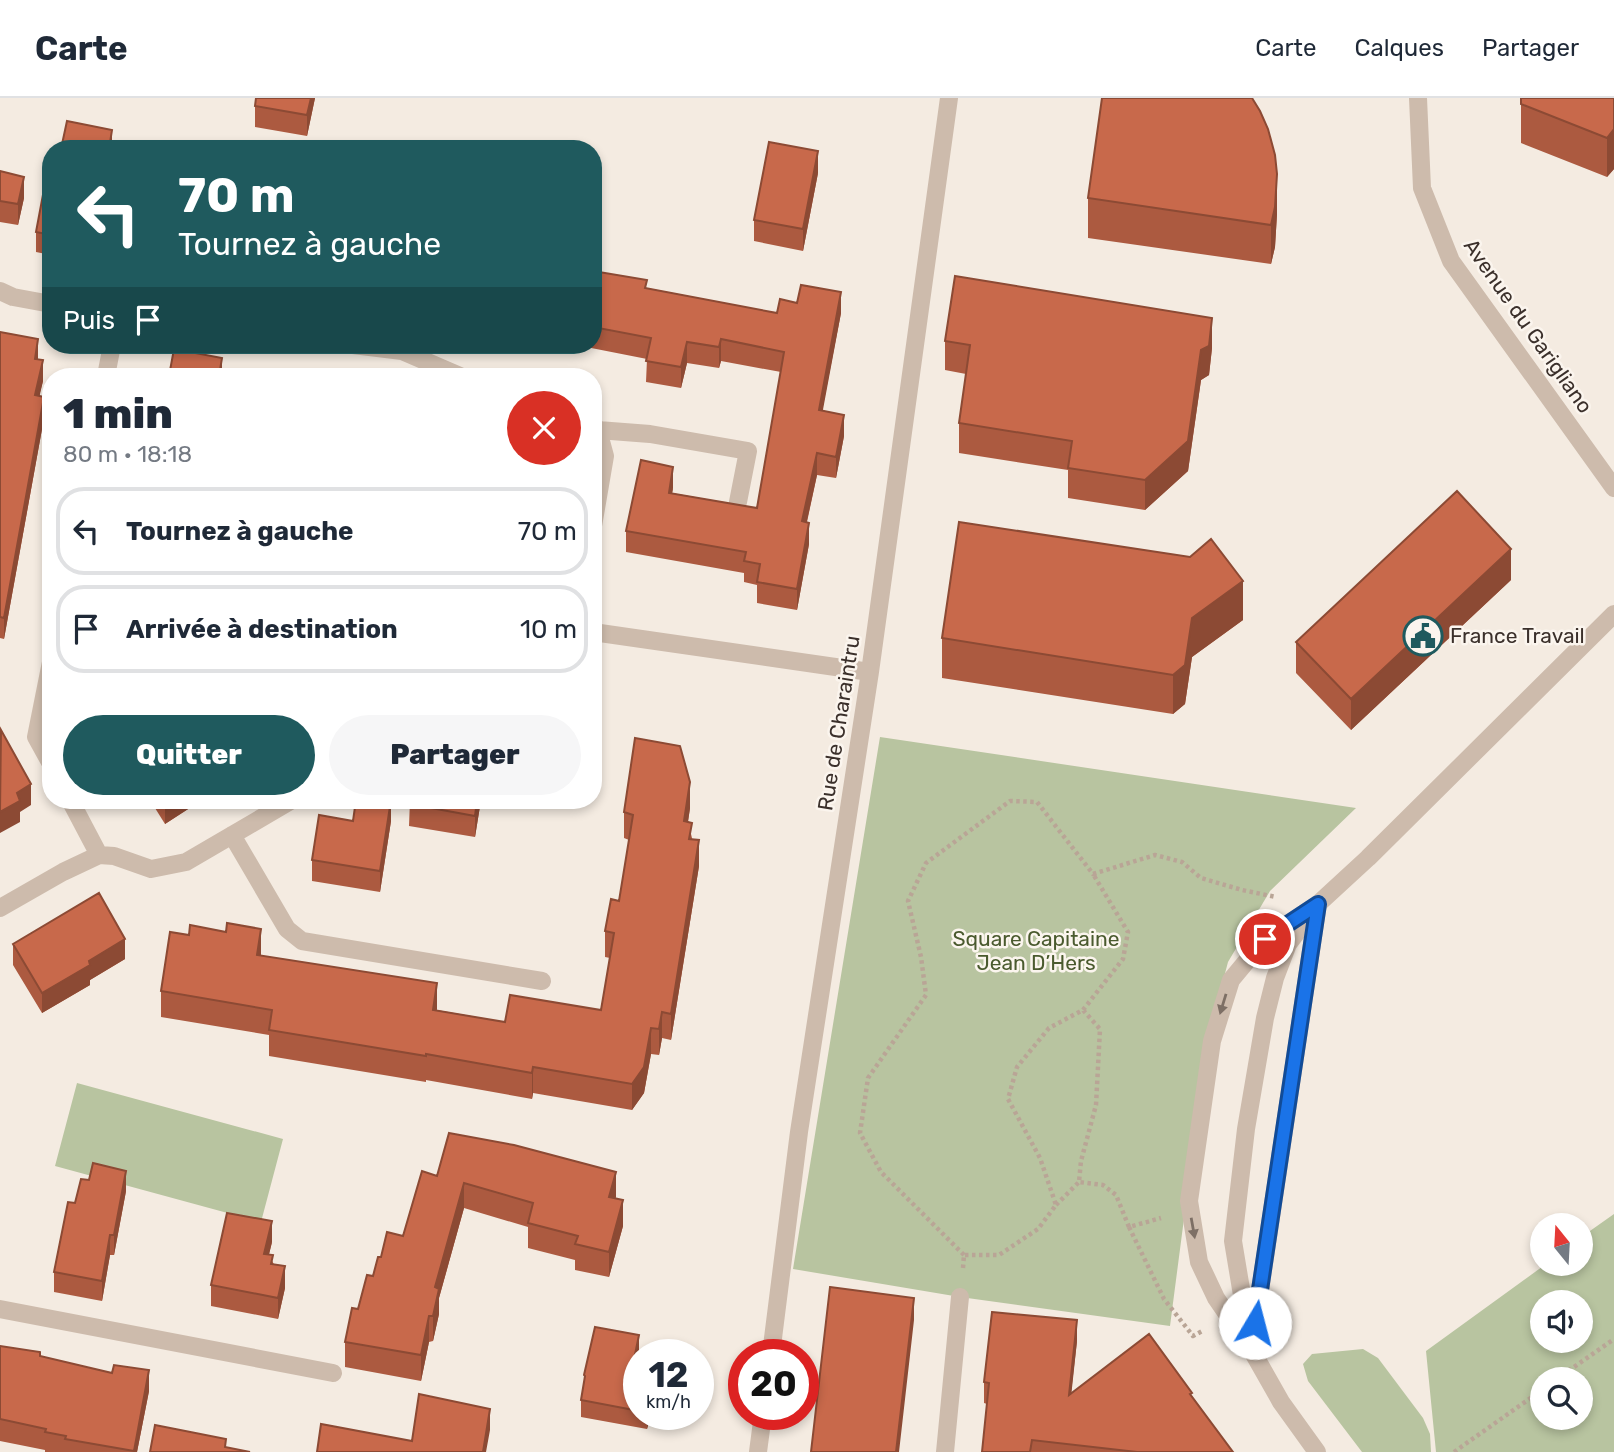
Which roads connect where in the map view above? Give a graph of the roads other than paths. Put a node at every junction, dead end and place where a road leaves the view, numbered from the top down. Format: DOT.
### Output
graph roads {
  1 [pos="949,98"];
  2 [pos="1418,98"];
  3 [pos="0,291"];
  4 [pos="42,302"];
  5 [pos="409,354"];
  6 [pos="441,368"];
  7 [pos="602,428"];
  8 [pos="602,446"];
  9 [pos="602,474"];
  10 [pos="1614,488"];
  11 [pos="738,502"];
  12 [pos="1614,614"];
  13 [pos="602,633"];
  14 [pos="870,672"];
  15 [pos="42,710"];
  16 [pos="42,747"];
  17 [pos="75,809"];
  18 [pos="277,809"];
  19 [pos="233,835"];
  20 [pos="99,855"];
  21 [pos="1318,904"];
  22 [pos="0,908"];
  23 [pos="542,981"];
  24 [pos="960,1297"];
  25 [pos="0,1309"];
  26 [pos="773,1339"];
  27 [pos="1251,1349"];
  28 [pos="333,1373"];
  29 [pos="761,1430"];
  30 [pos="758,1452"];
  31 [pos="945,1452"];
  32 [pos="1317,1452"];
  1 -- 14 [label="street, Rue de Charaintru"];
  2 -- 10 [label="street, Avenue du Garigliano"];
  3 -- 4 [label="street"];
  5 -- 6 [label="street"];
  7 -- 11 [label="street"];
  8 -- 9 [label="street"];
  12 -- 21 [label="street"];
  13 -- 14 [label="street"];
  14 -- 26 [label="street, Rue de Charaintru"];
  15 -- 16 [label="street"];
  17 -- 20 [label="street"];
  18 -- 19 [label="street"];
  19 -- 20 [label="street"];
  19 -- 23 [label="street"];
  20 -- 22 [label="street"];
  21 -- 27 [label="street"];
  21 -- 27 [label="street"];
  21 -- 27 [label="street, one-way"];
  24 -- 31 [label="street"];
  25 -- 28 [label="street"];
  27 -- 32 [label="street"];
  29 -- 30 [label="street"];
}
